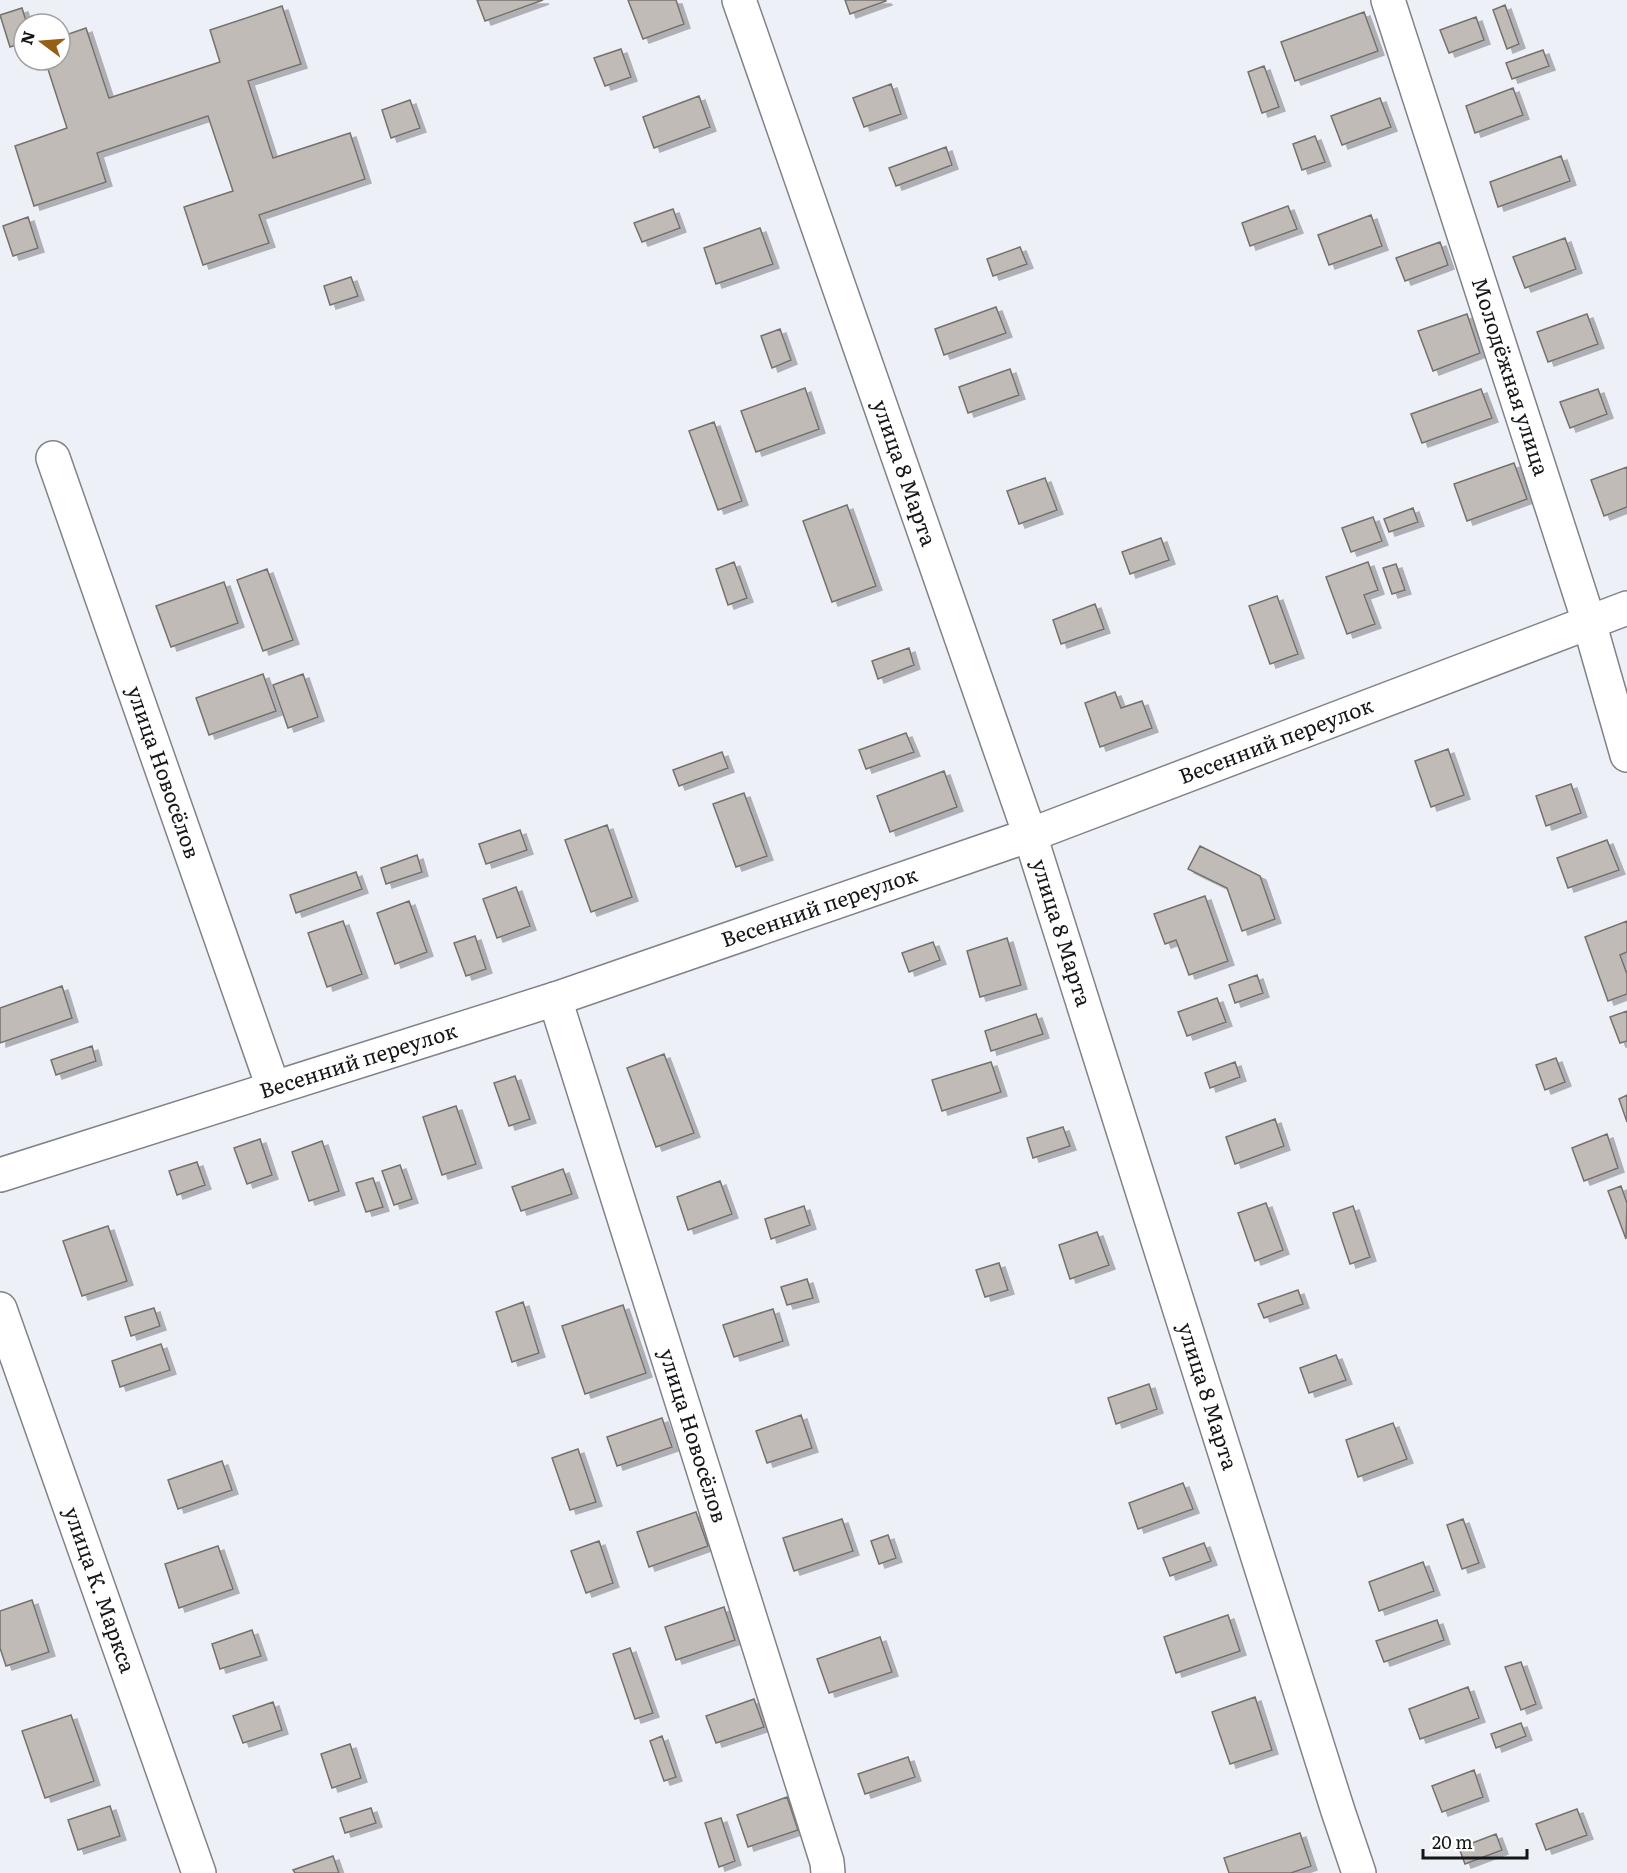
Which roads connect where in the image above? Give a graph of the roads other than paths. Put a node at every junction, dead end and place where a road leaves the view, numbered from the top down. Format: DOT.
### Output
graph roads {
  1 [pos="739,0"];
  2 [pos="1388,0"];
  3 [pos="53,458"];
  4 [pos="1627,608"];
  5 [pos="1589,622"];
  6 [pos="1627,755"];
  7 [pos="1030,834"];
  8 [pos="555,999"];
  9 [pos="273,1087"];
  10 [pos="0,1175"];
  11 [pos="0,1309"];
  12 [pos="199,1873"];
  13 [pos="828,1873"];
  14 [pos="1359,1873"];
  1 -- 7 [label="street, улица 8 Марта"];
  2 -- 5 [label="street, Молодёжная улица"];
  3 -- 9 [label="street, улица Новосёлов"];
  4 -- 5 [label="street, Весенний переулок"];
  5 -- 6 [label="street, Молодёжная улица"];
  5 -- 7 [label="street, Весенний переулок"];
  7 -- 8 [label="street, Весенний переулок"];
  7 -- 14 [label="street, улица 8 Марта"];
  8 -- 9 [label="street, Весенний переулок"];
  8 -- 13 [label="street, улица Новосёлов"];
  9 -- 10 [label="street, Весенний переулок"];
  11 -- 12 [label="street, улица К. Маркса"];
}
